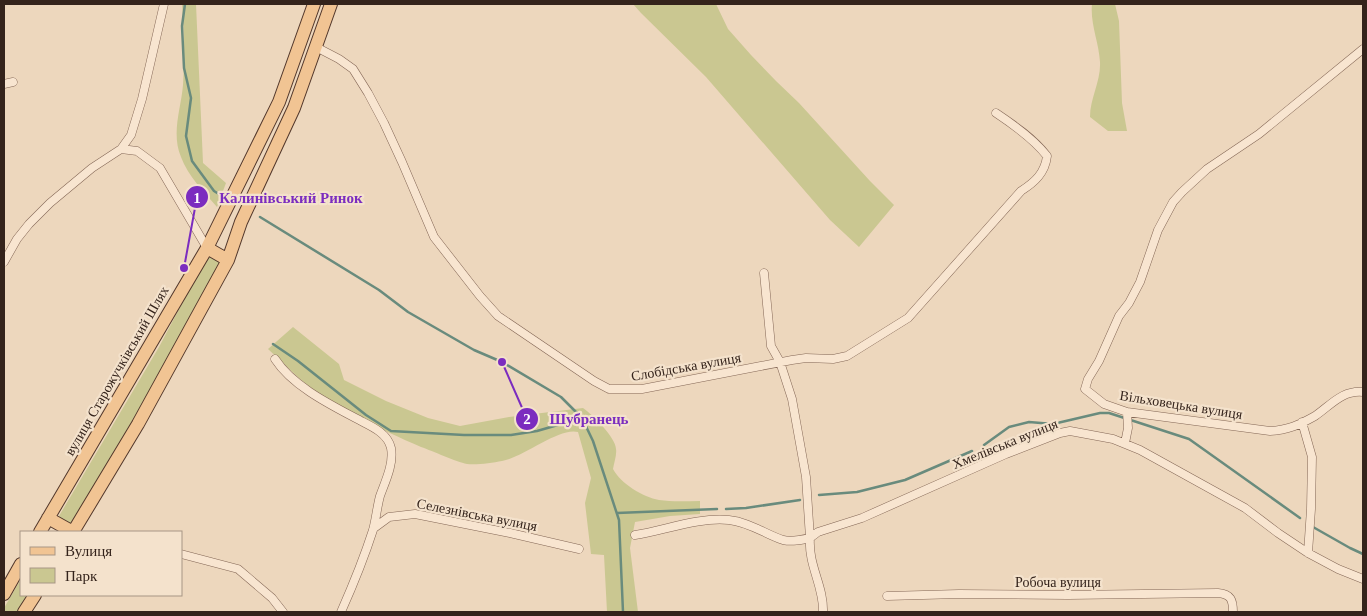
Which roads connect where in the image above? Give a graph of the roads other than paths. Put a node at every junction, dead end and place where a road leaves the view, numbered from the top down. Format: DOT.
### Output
graph roads {
  1 [pos="164,4"];
  2 [pos="314,4"];
  3 [pos="331,4"];
  4 [pos="316,47"];
  5 [pos="1363,49"];
  6 [pos="13,82"];
  7 [pos="4,84"];
  8 [pos="279,102"];
  9 [pos="294,108"];
  10 [pos="996,113"];
  11 [pos="121,149"];
  12 [pos="206,248"];
  13 [pos="228,260"];
  14 [pos="4,262"];
  15 [pos="764,273"];
  16 [pos="275,359"];
  17 [pos="780,362"];
  18 [pos="1363,392"];
  19 [pos="1128,414"];
  20 [pos="1302,422"];
  21 [pos="1125,443"];
  22 [pos="48,518"];
  23 [pos="374,528"];
  24 [pos="41,531"];
  25 [pos="72,531"];
  26 [pos="75,531"];
  27 [pos="635,535"];
  28 [pos="810,538"];
  29 [pos="579,549"];
  30 [pos="1308,553"];
  31 [pos="182,554"];
  32 [pos="20,566"];
  33 [pos="1363,579"];
  34 [pos="4,594"];
  35 [pos="34,596"];
  36 [pos="887,596"];
  37 [pos="24,612"];
  38 [pos="283,612"];
  39 [pos="341,612"];
  40 [pos="823,612"];
  41 [pos="1233,612"];
  1 -- 11 [label="street"];
  2 -- 8 [label="main road, вулиця Старожучківський Шлях"];
  3 -- 4 [label="main road"];
  4 -- 9 [label="main road"];
  4 -- 17 [label="street, Слобідська вулиця"];
  5 -- 19 [label="street, Вільховецька вулиця"];
  6 -- 7 [label="street"];
  8 -- 9 [label="main road"];
  8 -- 12 [label="main road, вулиця Старожучківський Шлях"];
  9 -- 13 [label="main road"];
  10 -- 17 [label="street, Слобідська вулиця"];
  11 -- 12 [label="street"];
  11 -- 14 [label="street"];
  12 -- 13 [label="main road"];
  12 -- 22 [label="main road, вулиця Старожучківський Шлях"];
  13 -- 26 [label="main road"];
  15 -- 17 [label="street"];
  16 -- 23 [label="street"];
  17 -- 28 [label="street"];
  18 -- 20 [label="street, Вільховецька вулиця"];
  19 -- 20 [label="street, Вільховецька вулиця"];
  19 -- 21 [label="street"];
  20 -- 30 [label="street"];
  21 -- 28 [label="street, Хмелівська вулиця"];
  21 -- 30 [label="street, Хмелівська вулиця"];
  22 -- 24 [label="main road, вулиця Старожучківський Шлях"];
  22 -- 25 [label="main road"];
  23 -- 29 [label="street, Селезнівська вулиця"];
  23 -- 39 [label="street"];
  27 -- 28 [label="street"];
  28 -- 40 [label="street"];
  30 -- 33 [label="street, Хмелівська вулиця"];
  31 -- 38 [label="street"];
  32 -- 34 [label="main road"];
  35 -- 37 [label="main road"];
  36 -- 41 [label="street, Робоча вулиця"];
}
